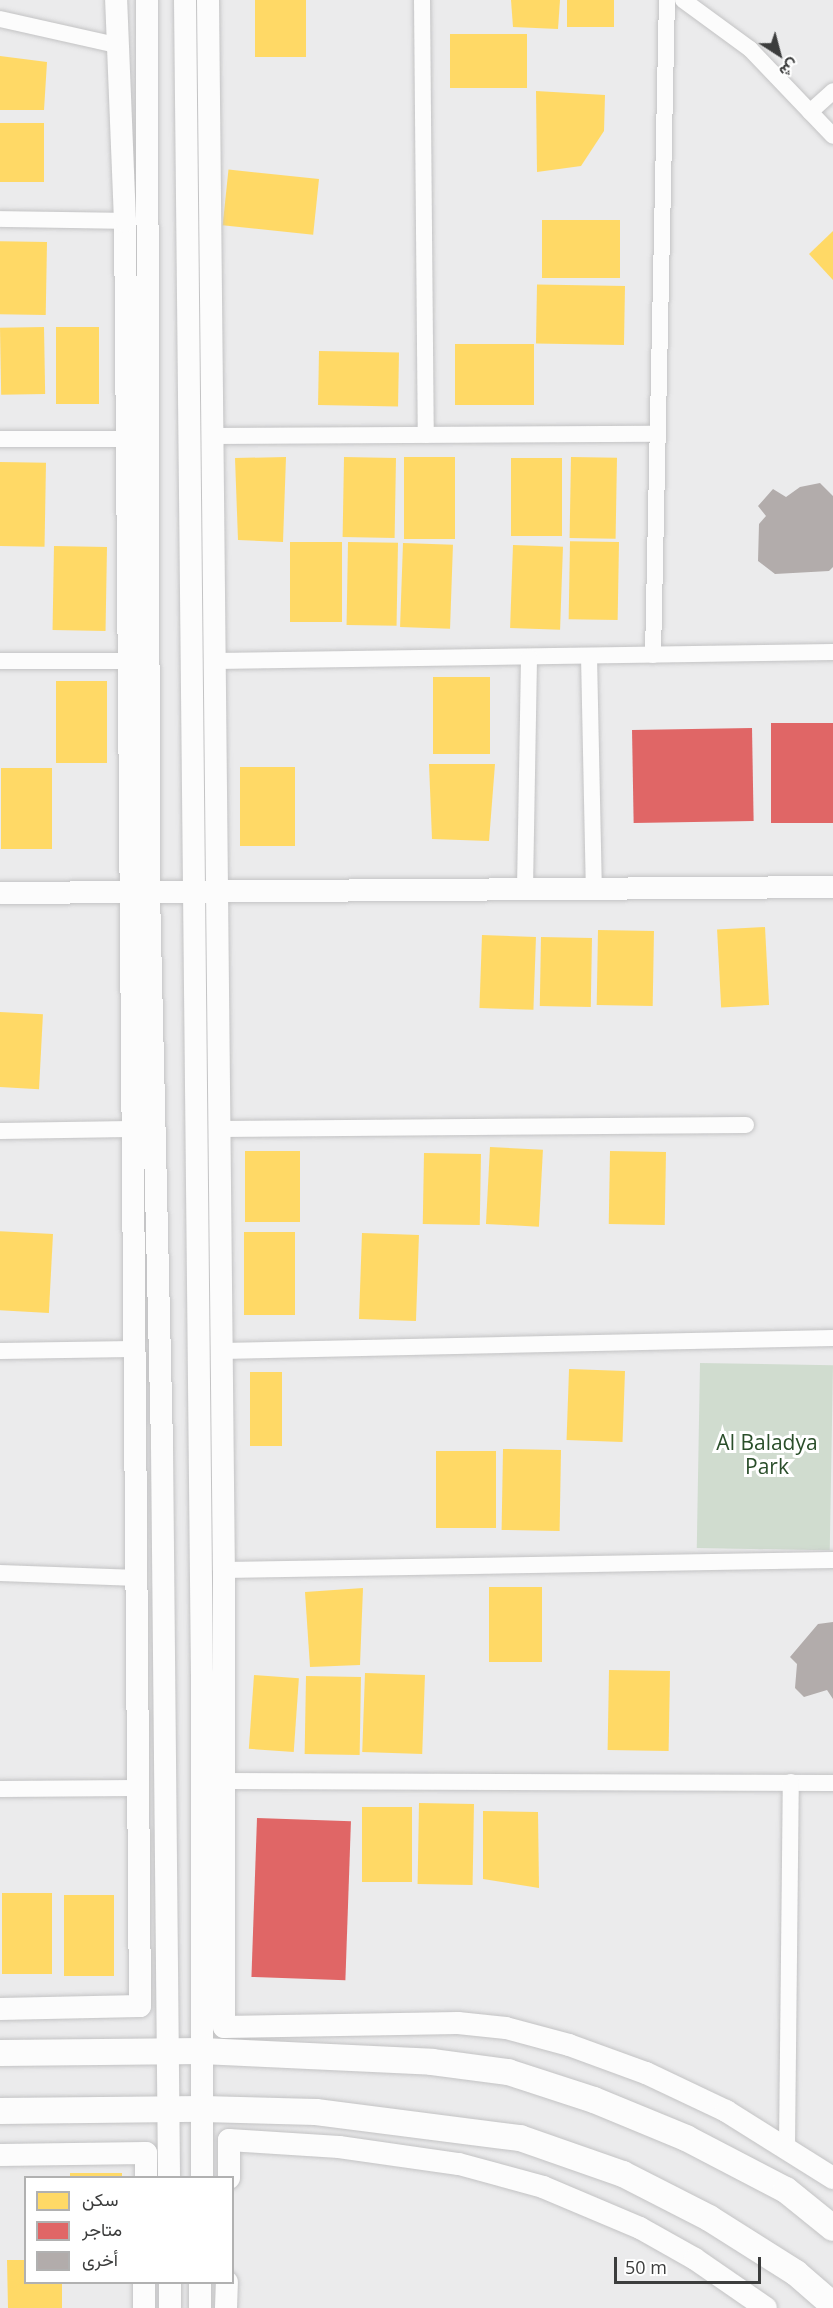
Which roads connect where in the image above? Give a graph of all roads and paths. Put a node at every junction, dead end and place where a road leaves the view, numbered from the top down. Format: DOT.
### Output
graph roads {
  1 [pos="116,0"];
  2 [pos="147,0"];
  3 [pos="185,0"];
  4 [pos="208,0"];
  5 [pos="422,0"];
  6 [pos="667,0"];
  7 [pos="682,0"];
  8 [pos="0,19"];
  9 [pos="116,45"];
  10 [pos="833,91"];
  11 [pos="810,112"];
  12 [pos="833,136"];
  13 [pos="0,219"];
  14 [pos="125,221"];
  15 [pos="658,434"];
  16 [pos="426,435"];
  17 [pos="212,436"];
  18 [pos="0,439"];
  19 [pos="127,439"];
  20 [pos="833,652"];
  21 [pos="653,655"];
  22 [pos="589,656"];
  23 [pos="529,657"];
  24 [pos="0,661"];
  25 [pos="126,661"];
  26 [pos="216,661"];
  27 [pos="594,886"];
  28 [pos="833,887"];
  29 [pos="525,888"];
  30 [pos="204,892"];
  31 [pos="0,893"];
  32 [pos="138,893"];
  33 [pos="746,1125"];
  34 [pos="130,1129"];
  35 [pos="220,1129"];
  36 [pos="0,1131"];
  37 [pos="833,1338"];
  38 [pos="132,1349"];
  39 [pos="0,1351"];
  40 [pos="222,1351"];
  41 [pos="833,1560"];
  42 [pos="224,1570"];
  43 [pos="0,1573"];
  44 [pos="138,1578"];
  45 [pos="223,1781"];
  46 [pos="791,1782"];
  47 [pos="833,1783"];
  48 [pos="136,1788"];
  49 [pos="0,1789"];
  50 [pos="0,2009"];
  51 [pos="202,2051"];
  52 [pos="167,2052"];
  53 [pos="0,2053"];
  54 [pos="168,2109"];
  55 [pos="202,2109"];
  56 [pos="0,2111"];
  57 [pos="787,2146"];
  58 [pos="0,2155"];
  59 [pos="146,2176"];
  60 [pos="169,2176"];
  61 [pos="202,2176"];
  62 [pos="229,2176"];
  63 [pos="833,2178"];
  64 [pos="833,2228"];
  65 [pos="144,2284"];
  66 [pos="170,2284"];
  67 [pos="200,2284"];
  68 [pos="227,2284"];
  69 [pos="833,2306"];
  70 [pos="144,2308"];
  71 [pos="170,2308"];
  72 [pos="200,2308"];
  73 [pos="226,2308"];
  74 [pos="766,2308"];
  1 -- 9 [label="main road"];
  2 -- 32 [label="main road"];
  3 -- 30 [label="main road"];
  4 -- 17 [label="main road"];
  5 -- 16 [label="street"];
  6 -- 15 [label="street"];
  7 -- 11 [label="street"];
  8 -- 9 [label="street"];
  9 -- 14 [label="main road"];
  10 -- 11 [label="street"];
  11 -- 12 [label="street"];
  13 -- 14 [label="street"];
  14 -- 19 [label="main road"];
  15 -- 16 [label="street"];
  15 -- 21 [label="street"];
  16 -- 17 [label="street"];
  17 -- 26 [label="main road"];
  18 -- 19 [label="street"];
  19 -- 25 [label="main road"];
  20 -- 21 [label="street"];
  21 -- 22 [label="street"];
  22 -- 23 [label="street"];
  22 -- 27 [label="street"];
  23 -- 26 [label="street"];
  23 -- 29 [label="street"];
  24 -- 25 [label="street"];
  25 -- 32 [label="main road"];
  26 -- 30 [label="main road"];
  27 -- 28 [label="main road"];
  27 -- 29 [label="main road"];
  29 -- 30 [label="main road"];
  30 -- 32 [label="main road"];
  30 -- 35 [label="main road"];
  30 -- 51 [label="main road"];
  31 -- 32 [label="main road"];
  32 -- 34 [label="main road"];
  32 -- 52 [label="main road"];
  33 -- 35 [label="street"];
  34 -- 36 [label="street"];
  34 -- 38 [label="main road"];
  35 -- 40 [label="main road"];
  37 -- 40 [label="street"];
  38 -- 39 [label="street"];
  38 -- 44 [label="main road"];
  40 -- 42 [label="main road"];
  41 -- 42 [label="street"];
  42 -- 45 [label="main road"];
  43 -- 44 [label="street"];
  44 -- 48 [label="main road"];
  45 -- 46 [label="street"];
  45 -- 57 [label="main road"];
  46 -- 47 [label="street"];
  46 -- 57 [label="street"];
  48 -- 49 [label="street"];
  48 -- 50 [label="main road"];
  51 -- 52 [label="main road"];
  51 -- 55 [label="main road"];
  51 -- 64 [label="main road"];
  52 -- 53 [label="main road"];
  52 -- 54 [label="main road"];
  54 -- 55 [label="main road"];
  54 -- 56 [label="main road"];
  54 -- 60 [label="main road"];
  55 -- 61 [label="main road"];
  55 -- 69 [label="main road"];
  57 -- 63 [label="main road"];
  58 -- 59 [label="main road"];
  62 -- 74 [label="main road"];
  65 -- 70 [label="main road"];
  66 -- 71 [label="main road"];
  67 -- 72 [label="main road"];
  68 -- 73 [label="main road"];
}
